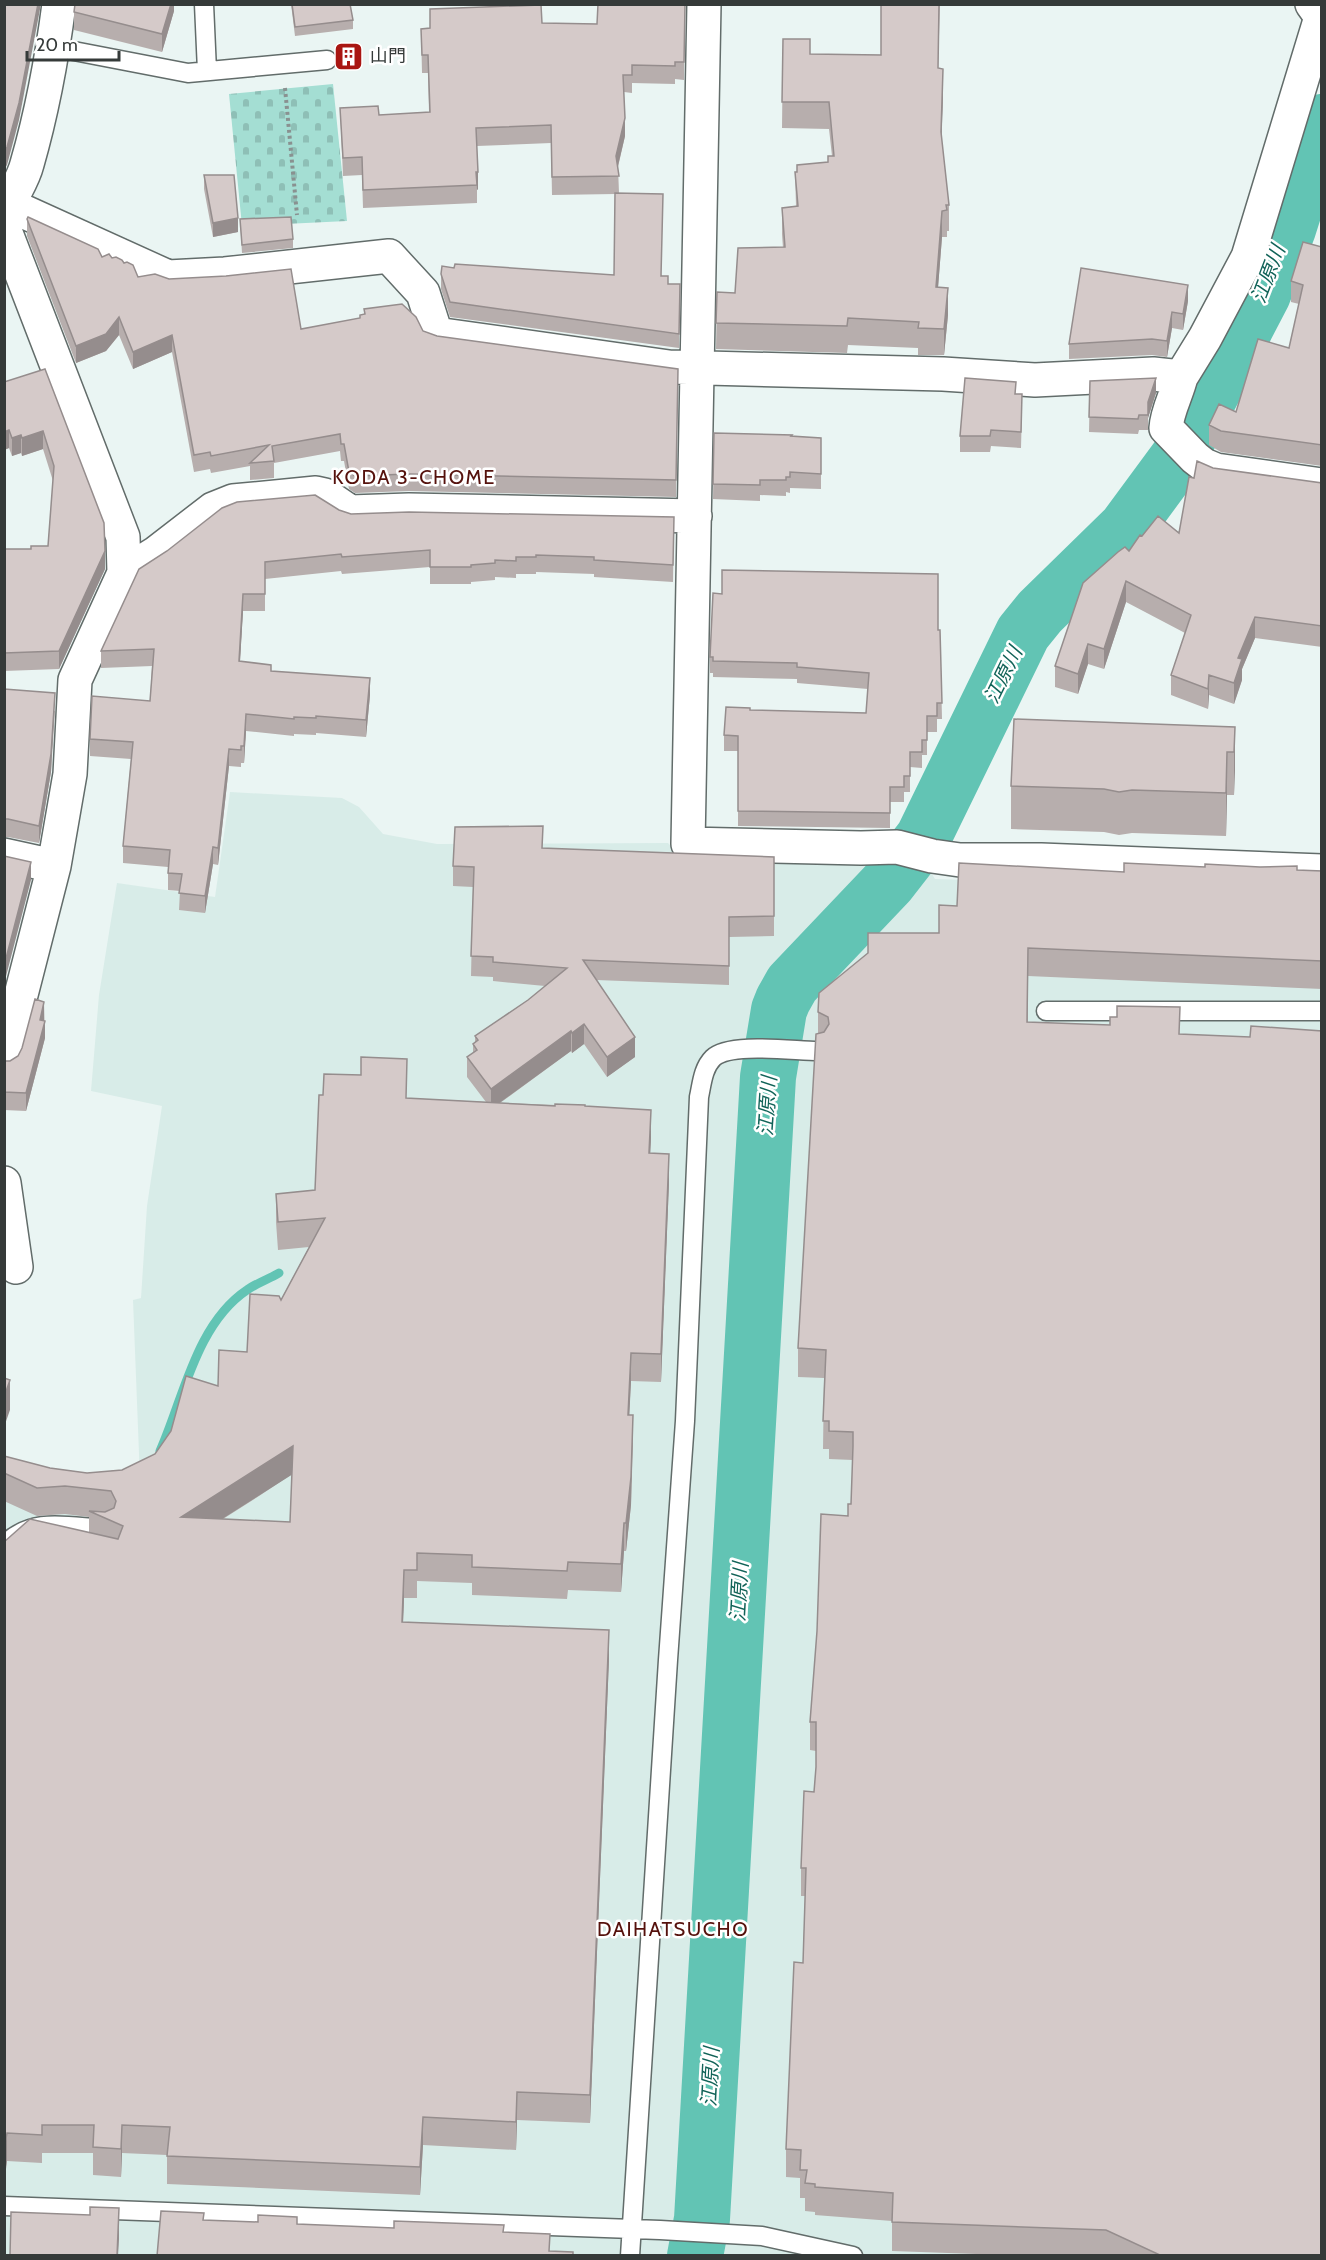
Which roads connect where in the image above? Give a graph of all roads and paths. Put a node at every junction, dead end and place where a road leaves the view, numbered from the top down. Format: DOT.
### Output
graph roads {
  1 [pos="59,4"];
  2 [pos="204,4"];
  3 [pos="704,4"];
  4 [pos="1318,13"];
  5 [pos="53,47"];
  6 [pos="327,60"];
  7 [pos="282,64"];
  8 [pos="207,71"];
  9 [pos="5,214"];
  10 [pos="297,215"];
  11 [pos="698,367"];
  12 [pos="1181,377"];
  13 [pos="1322,485"];
  14 [pos="695,516"];
  15 [pos="124,573"];
  16 [pos="4,855"];
  17 [pos="54,866"];
  18 [pos="1322,871"];
  19 [pos="1046,1011"];
  20 [pos="1322,1011"];
  21 [pos="813,1051"];
  22 [pos="4,1061"];
  23 [pos="4,1183"];
  24 [pos="16,1267"];
  25 [pos="105,1529"];
  26 [pos="4,1545"];
  27 [pos="4,2206"];
  28 [pos="631,2228"];
  29 [pos="630,2256"];
  30 [pos="854,2256"];
  1 -- 5 [label="street"];
  2 -- 8 [label="lane"];
  3 -- 11 [label="street"];
  4 -- 12 [label="street"];
  5 -- 8 [label="lane"];
  5 -- 9 [label="street"];
  6 -- 7 [label="lane"];
  7 -- 8 [label="lane"];
  7 -- 10 [label="path"];
  9 -- 11 [label="street"];
  9 -- 15 [label="street"];
  11 -- 12 [label="street"];
  11 -- 14 [label="street"];
  12 -- 13 [label="street"];
  14 -- 15 [label="street"];
  14 -- 18 [label="street"];
  15 -- 17 [label="street"];
  16 -- 17 [label="street"];
  17 -- 22 [label="street"];
  19 -- 20 [label="lane"];
  21 -- 28 [label="lane"];
  23 -- 24 [label="street"];
  25 -- 26 [label="lane"];
  27 -- 28 [label="lane"];
  28 -- 29 [label="lane"];
  28 -- 30 [label="lane"];
}
